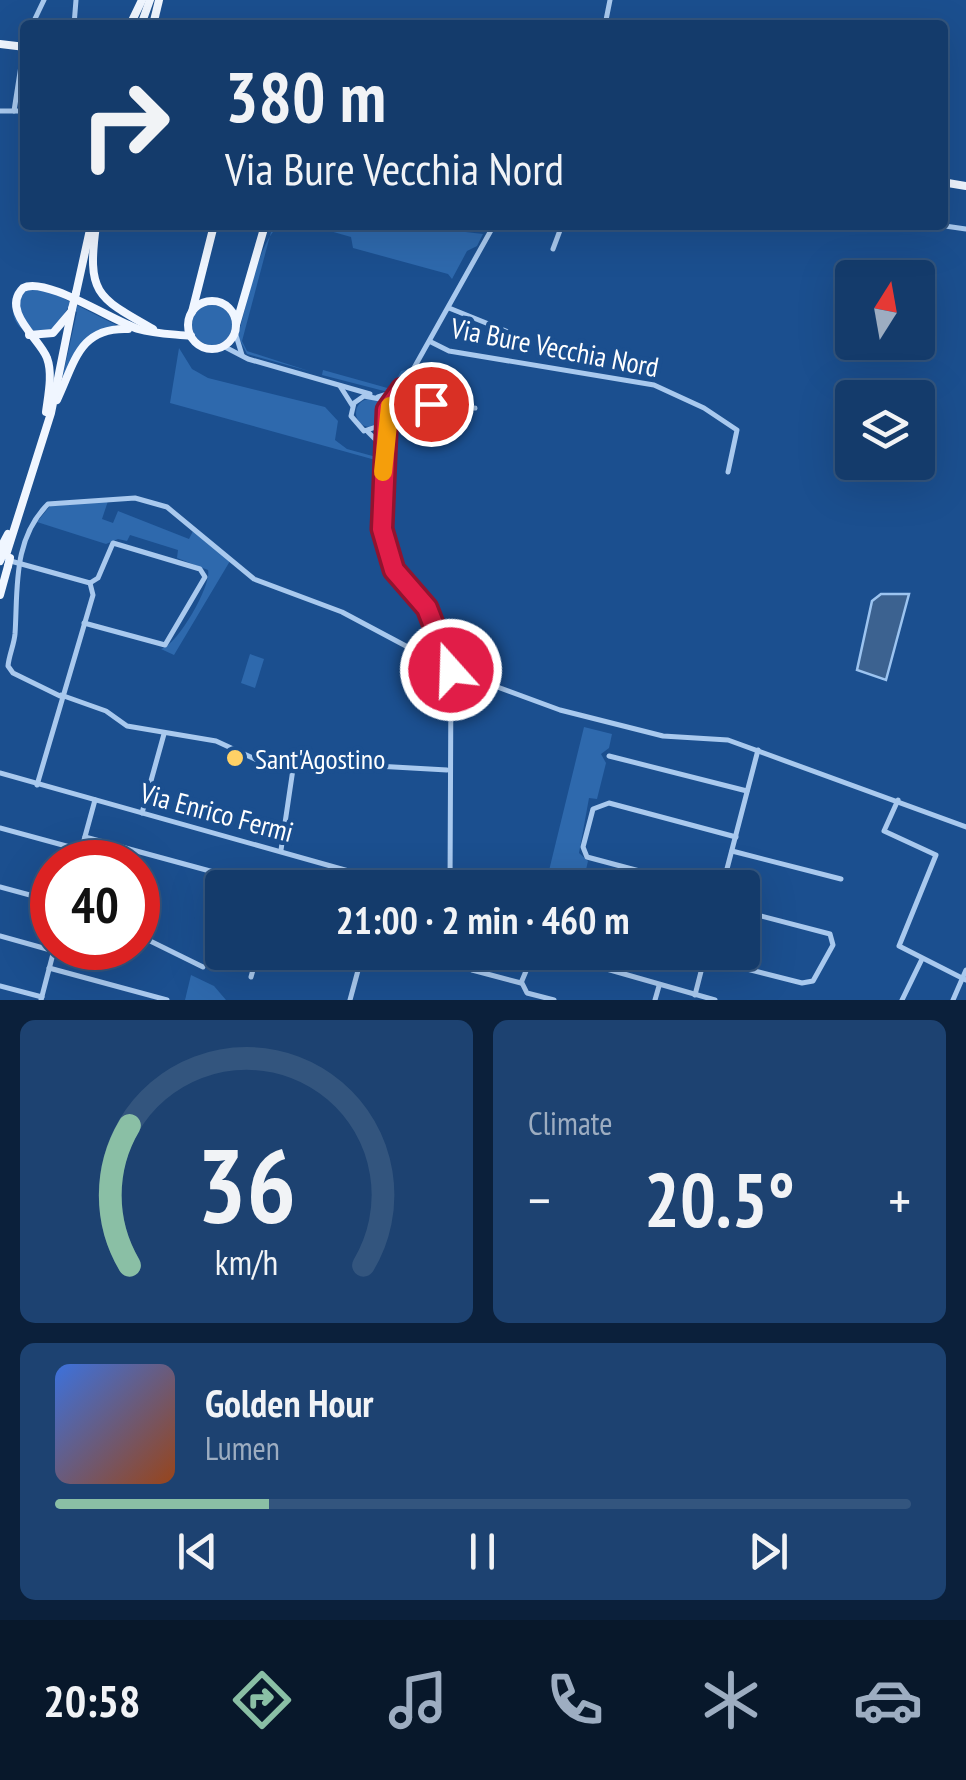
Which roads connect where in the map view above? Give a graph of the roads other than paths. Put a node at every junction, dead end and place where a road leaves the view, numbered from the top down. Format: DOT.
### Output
graph roads {
  1 [pos="20,71"];
  2 [pos="0,111"];
  3 [pos="14,111"];
  4 [pos="20,111"];
  5 [pos="90,230"];
  6 [pos="91,230"];
  7 [pos="213,230"];
  8 [pos="265,230"];
  9 [pos="491,230"];
  10 [pos="560,230"];
  11 [pos="553,249"];
  12 [pos="450,308"];
  13 [pos="72,309"];
  14 [pos="190,316"];
  15 [pos="236,328"];
  16 [pos="141,330"];
  17 [pos="506,331"];
  18 [pos="22,334"];
  19 [pos="165,334"];
  20 [pos="191,336"];
  21 [pos="430,342"];
  22 [pos="223,346"];
  23 [pos="244,358"];
  24 [pos="337,384"];
  25 [pos="402,389"];
  26 [pos="375,397"];
  27 [pos="352,406"];
  28 [pos="475,408"];
  29 [pos="387,410"];
  30 [pos="48,413"];
  31 [pos="386,420"];
  32 [pos="367,431"];
  33 [pos="382,448"];
  34 [pos="728,472"];
  35 [pos="3,558"];
  36 [pos="18,564"];
  37 [pos="0,577"];
  38 [pos="90,583"];
  39 [pos="0,595"];
  40 [pos="84,623"];
  41 [pos="451,670"];
  42 [pos="61,695"];
  43 [pos="164,734"];
  44 [pos="758,750"];
  45 [pos="608,756"];
  46 [pos="293,768"];
  47 [pos="447,770"];
  48 [pos="0,775"];
  49 [pos="36,785"];
  50 [pos="747,791"];
  51 [pos="94,800"];
  52 [pos="898,800"];
  53 [pos="142,813"];
  54 [pos="966,827"];
  55 [pos="0,828"];
  56 [pos="85,837"];
  57 [pos="736,837"];
  58 [pos="44,840"];
  59 [pos="84,840"];
  60 [pos="281,850"];
  61 [pos="732,851"];
  62 [pos="209,870"];
  63 [pos="352,870"];
  64 [pos="449,870"];
  65 [pos="639,870"];
  66 [pos="727,870"];
  67 [pos="841,880"];
  68 [pos="0,886"];
  69 [pos="30,895"];
  70 [pos="760,916"];
  71 [pos="0,936"];
  72 [pos="30,943"];
  73 [pos="160,946"];
  74 [pos="922,959"];
  75 [pos="203,967"];
  76 [pos="48,970"];
  77 [pos="56,970"];
  78 [pos="253,970"];
  79 [pos="358,970"];
  80 [pos="472,970"];
  81 [pos="527,970"];
  82 [pos="606,970"];
  83 [pos="701,970"];
  84 [pos="760,970"];
  85 [pos="966,970"];
  86 [pos="251,977"];
  87 [pos="964,979"];
  88 [pos="522,983"];
  89 [pos="0,986"];
  90 [pos="659,986"];
  91 [pos="695,995"];
  92 [pos="41,998"];
  93 [pos="167,1000"];
  94 [pos="350,1000"];
  95 [pos="554,1000"];
  96 [pos="656,1000"];
  97 [pos="715,1000"];
  98 [pos="902,1000"];
  99 [pos="953,1000"];
  1 -- 3 [label="street"];
  2 -- 3 [label="street"];
  3 -- 4 [label="street"];
  5 -- 13 [label="main road, bridge"];
  6 -- 19 [label="main road"];
  7 -- 14 [label="main road"];
  8 -- 15 [label="main road"];
  9 -- 12 [label="street, Via Bure Vecchia Nord"];
  10 -- 11 [label="street"];
  12 -- 17 [label="street, Via Bure Vecchia Nord"];
  12 -- 21 [label="street, Via Bure Vecchia Nord"];
  13 -- 18 [label="main road"];
  13 -- 30 [label="main road"];
  14 -- 15 [label="main road"];
  14 -- 19 [label="main road"];
  14 -- 20 [label="main road"];
  15 -- 22 [label="main road"];
  15 -- 23 [label="street"];
  16 -- 18 [label="main road"];
  16 -- 19 [label="main road"];
  16 -- 30 [label="main road"];
  18 -- 30 [label="main road"];
  19 -- 20 [label="main road"];
  20 -- 22 [label="main road"];
  21 -- 25 [label="street, Via Bure Vecchia Nord"];
  21 -- 34 [label="street, Via Bure Vecchia Nord"];
  22 -- 23 [label="street"];
  23 -- 24 [label="street"];
  24 -- 26 [label="street"];
  24 -- 27 [label="street"];
  25 -- 26 [label="street"];
  25 -- 28 [label="street"];
  25 -- 29 [label="street, Via Bure Vecchia Nord"];
  26 -- 27 [label="street"];
  26 -- 29 [label="street"];
  27 -- 32 [label="street"];
  29 -- 31 [label="street"];
  30 -- 35 [label="main road"];
  31 -- 32 [label="street"];
  31 -- 33 [label="street"];
  32 -- 33 [label="street"];
  33 -- 41 [label="street"];
  35 -- 36 [label="street"];
  35 -- 37 [label="main road"];
  35 -- 39 [label="main road"];
  36 -- 38 [label="street"];
  36 -- 41 [label="street"];
  36 -- 42 [label="street"];
  38 -- 40 [label="street"];
  38 -- 40 [label="street"];
  40 -- 42 [label="street"];
  41 -- 44 [label="street"];
  41 -- 47 [label="street"];
  42 -- 43 [label="street"];
  42 -- 49 [label="street"];
  43 -- 46 [label="street"];
  43 -- 53 [label="street"];
  44 -- 50 [label="street"];
  44 -- 52 [label="street"];
  45 -- 50 [label="street"];
  46 -- 47 [label="street"];
  46 -- 60 [label="street"];
  47 -- 64 [label="street"];
  48 -- 49 [label="street, Via Enrico Fermi"];
  49 -- 51 [label="street, Via Enrico Fermi"];
  50 -- 57 [label="street"];
  51 -- 53 [label="street, Via Enrico Fermi"];
  51 -- 56 [label="street"];
  52 -- 54 [label="street"];
  52 -- 74 [label="street"];
  53 -- 60 [label="street, Via Enrico Fermi"];
  55 -- 58 [label="street"];
  56 -- 59 [label="street"];
  56 -- 62 [label="street"];
  57 -- 61 [label="street"];
  57 -- 65 [label="street"];
  60 -- 63 [label="street, Via Enrico Fermi"];
  61 -- 66 [label="street"];
  61 -- 67 [label="street"];
  68 -- 69 [label="street"];
  70 -- 84 [label="street"];
  71 -- 72 [label="street"];
  73 -- 75 [label="street"];
  74 -- 87 [label="street"];
  74 -- 98 [label="street"];
  76 -- 92 [label="street"];
  77 -- 93 [label="street"];
  78 -- 86 [label="street"];
  79 -- 94 [label="street"];
  80 -- 88 [label="street"];
  81 -- 88 [label="street"];
  82 -- 90 [label="street"];
  83 -- 91 [label="street"];
  85 -- 87 [label="street"];
  87 -- 99 [label="street"];
  88 -- 95 [label="street"];
  89 -- 92 [label="street"];
  90 -- 91 [label="street"];
  90 -- 96 [label="street"];
  91 -- 97 [label="street"];
}
